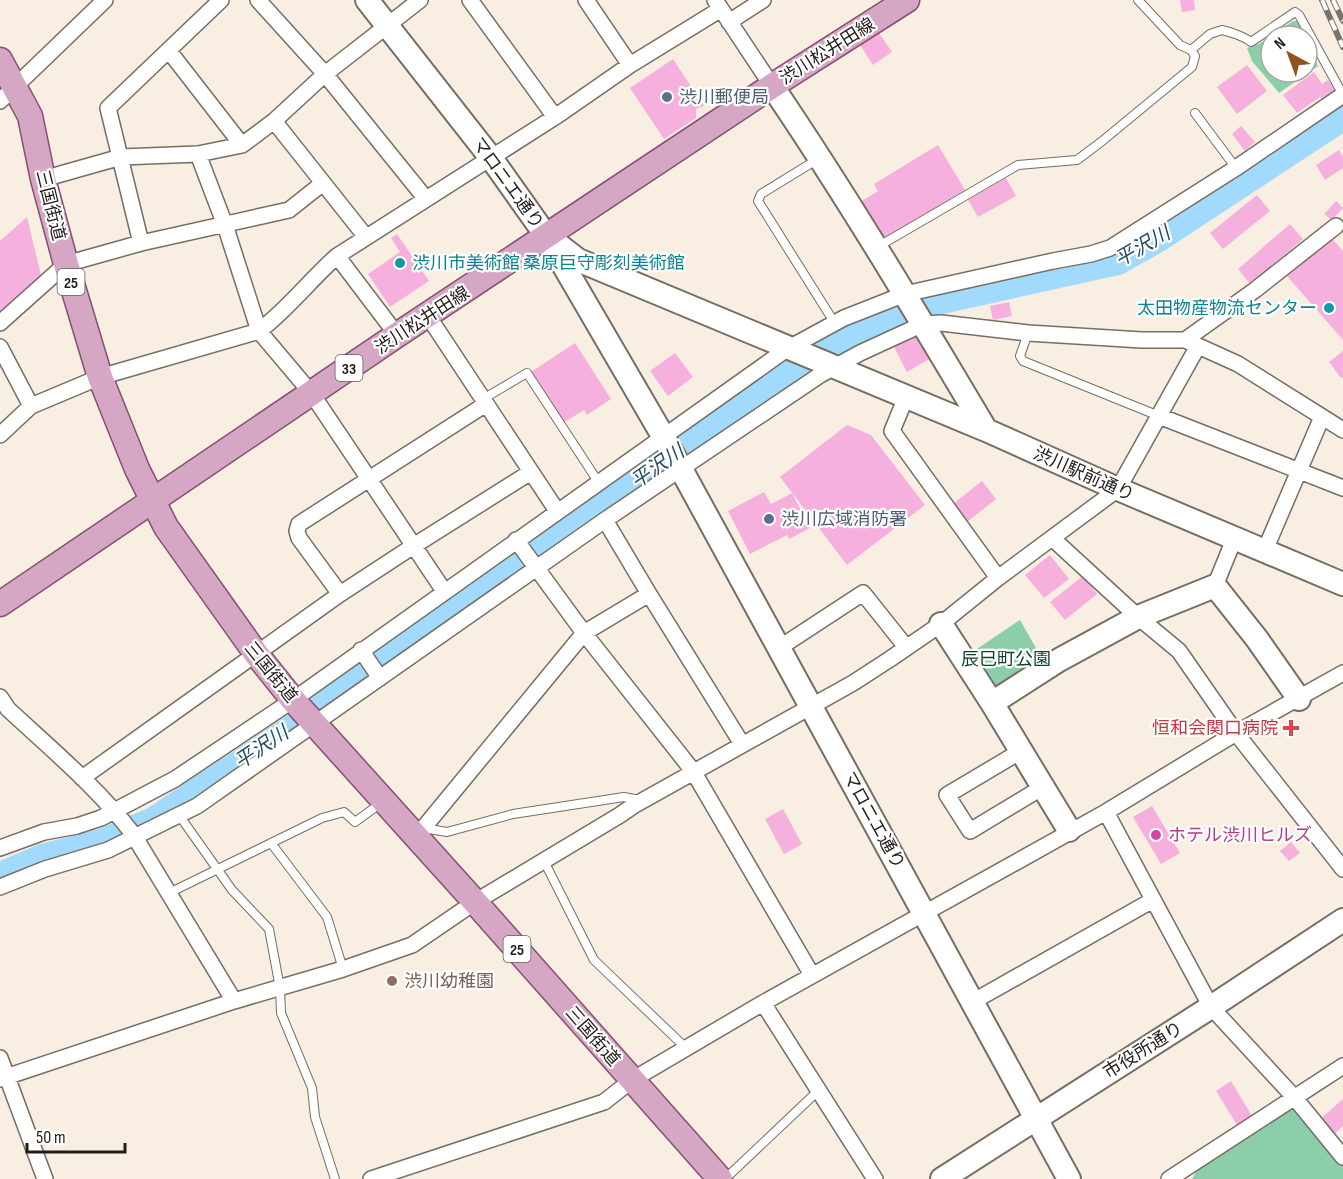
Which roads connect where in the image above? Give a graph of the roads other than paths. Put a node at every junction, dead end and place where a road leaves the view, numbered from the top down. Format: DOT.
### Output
graph roads {
  1 [pos="105,0"];
  2 [pos="221,0"];
  3 [pos="258,0"];
  4 [pos="367,0"];
  5 [pos="420,0"];
  6 [pos="470,0"];
  7 [pos="586,0"];
  8 [pos="763,0"];
  9 [pos="907,0"];
  10 [pos="1138,0"];
  11 [pos="722,10"];
  12 [pos="389,26"];
  13 [pos="1191,50"];
  14 [pos="169,51"];
  15 [pos="0,60"];
  16 [pos="630,65"];
  17 [pos="325,74"];
  18 [pos="772,86"];
  19 [pos="8,94"];
  20 [pos="1343,95"];
  21 [pos="1195,113"];
  22 [pos="555,117"];
  23 [pos="274,121"];
  24 [pos="242,145"];
  25 [pos="198,154"];
  26 [pos="121,157"];
  27 [pos="820,157"];
  28 [pos="491,158"];
  29 [pos="1236,168"];
  30 [pos="43,178"];
  31 [pos="323,183"];
  32 [pos="426,199"];
  33 [pos="225,225"];
  34 [pos="1336,226"];
  35 [pos="366,237"];
  36 [pos="548,237"];
  37 [pos="141,243"];
  38 [pos="877,248"];
  39 [pos="337,256"];
  40 [pos="66,264"];
  41 [pos="906,296"];
  42 [pos="428,316"];
  43 [pos="834,322"];
  44 [pos="0,323"];
  45 [pos="922,323"];
  46 [pos="259,331"];
  47 [pos="1028,333"];
  48 [pos="398,335"];
  49 [pos="1191,343"];
  50 [pos="0,346"];
  51 [pos="791,350"];
  52 [pos="829,366"];
  53 [pos="100,377"];
  54 [pos="312,394"];
  55 [pos="906,398"];
  56 [pos="485,401"];
  57 [pos="31,406"];
  58 [pos="1159,416"];
  59 [pos="1322,417"];
  60 [pos="986,430"];
  61 [pos="1343,430"];
  62 [pos="0,435"];
  63 [pos="664,439"];
  64 [pos="679,465"];
  65 [pos="1299,471"];
  66 [pos="531,472"];
  67 [pos="368,478"];
  68 [pos="598,483"];
  69 [pos="1343,488"];
  70 [pos="1118,489"];
  71 [pos="152,503"];
  72 [pos="557,511"];
  73 [pos="606,520"];
  74 [pos="1234,537"];
  75 [pos="1052,538"];
  76 [pos="519,544"];
  77 [pos="415,545"];
  78 [pos="1264,550"];
  79 [pos="536,567"];
  80 [pos="998,578"];
  81 [pos="1343,584"];
  82 [pos="1215,586"];
  83 [pos="444,591"];
  84 [pos="340,594"];
  85 [pos="649,594"];
  86 [pos="0,604"];
  87 [pos="1138,617"];
  88 [pos="941,624"];
  89 [pos="584,633"];
  90 [pos="906,647"];
  91 [pos="779,648"];
  92 [pos="362,651"];
  93 [pos="257,655"];
  94 [pos="1343,673"];
  95 [pos="380,678"];
  96 [pos="1299,699"];
  97 [pos="992,703"];
  98 [pos="811,706"];
  99 [pos="3,707"];
  100 [pos="305,713"];
  101 [pos="1236,733"];
  102 [pos="742,744"];
  103 [pos="1021,751"];
  104 [pos="693,771"];
  105 [pos="82,778"];
  106 [pos="1043,787"];
  107 [pos="384,801"];
  108 [pos="642,801"];
  109 [pos="1106,812"];
  110 [pos="117,814"];
  111 [pos="179,815"];
  112 [pos="1070,831"];
  113 [pos="419,832"];
  114 [pos="134,836"];
  115 [pos="271,843"];
  116 [pos="0,848"];
  117 [pos="544,861"];
  118 [pos="1343,868"];
  119 [pos="218,869"];
  120 [pos="0,887"];
  121 [pos="167,894"];
  122 [pos="1153,900"];
  123 [pos="475,902"];
  124 [pos="924,912"];
  125 [pos="1343,920"];
  126 [pos="343,969"];
  127 [pos="812,975"];
  128 [pos="280,988"];
  129 [pos="234,1001"];
  130 [pos="974,1001"];
  131 [pos="763,1003"];
  132 [pos="1211,1007"];
  133 [pos="686,1048"];
  134 [pos="0,1058"];
  135 [pos="1343,1066"];
  136 [pos="4,1077"];
  137 [pos="632,1080"];
  138 [pos="819,1090"];
  139 [pos="1294,1097"];
  140 [pos="1037,1117"];
  141 [pos="1343,1157"];
  142 [pos="1177,1177"];
  143 [pos="45,1179"];
  144 [pos="335,1179"];
  145 [pos="371,1179"];
  146 [pos="720,1179"];
  147 [pos="725,1179"];
  148 [pos="875,1179"];
  149 [pos="942,1179"];
  150 [pos="1069,1179"];
  1 -- 19 [label="street"];
  2 -- 14 [label="street"];
  3 -- 17 [label="street"];
  4 -- 12 [label="street, マロニエ通り"];
  5 -- 12 [label="street"];
  6 -- 22 [label="street"];
  7 -- 16 [label="street"];
  8 -- 11 [label="street"];
  9 -- 18 [label="main road, 渋川松井田線 / 33"];
  10 -- 13 [label="lane"];
  11 -- 16 [label="street"];
  11 -- 18 [label="street"];
  12 -- 17 [label="street"];
  12 -- 28 [label="street, マロニエ通り"];
  13 -- 20 [label="lane"];
  13 -- 38 [label="lane"];
  14 -- 24 [label="street"];
  14 -- 26 [label="street"];
  15 -- 19 [label="main road, 三国街道 / 25"];
  16 -- 22 [label="street"];
  17 -- 23 [label="street"];
  17 -- 32 [label="street"];
  18 -- 27 [label="street"];
  18 -- 36 [label="main road, 渋川松井田線 / 33"];
  19 -- 30 [label="main road, 三国街道 / 25"];
  20 -- 29 [label="street"];
  21 -- 29 [label="lane"];
  22 -- 28 [label="street"];
  23 -- 24 [label="street"];
  23 -- 31 [label="street"];
  24 -- 25 [label="street"];
  25 -- 26 [label="street"];
  25 -- 33 [label="street"];
  26 -- 30 [label="street"];
  26 -- 37 [label="street"];
  27 -- 38 [label="street"];
  27 -- 43 [label="lane"];
  28 -- 32 [label="street"];
  28 -- 36 [label="street, マロニエ通り"];
  29 -- 41 [label="street"];
  30 -- 40 [label="main road, 三国街道 / 25"];
  31 -- 33 [label="street"];
  31 -- 35 [label="street"];
  32 -- 35 [label="street"];
  33 -- 37 [label="street"];
  33 -- 46 [label="street"];
  34 -- 49 [label="street"];
  35 -- 39 [label="street"];
  36 -- 42 [label="main road, 渋川松井田線 / 33"];
  36 -- 51 [label="street"];
  36 -- 63 [label="street, マロニエ通り"];
  37 -- 40 [label="street"];
  38 -- 41 [label="street"];
  39 -- 46 [label="street"];
  39 -- 48 [label="street"];
  40 -- 44 [label="street"];
  40 -- 53 [label="main road, 三国街道 / 25"];
  41 -- 43 [label="street"];
  41 -- 45 [label="street"];
  42 -- 48 [label="main road, 渋川松井田線 / 33"];
  42 -- 56 [label="street"];
  43 -- 51 [label="street"];
  45 -- 47 [label="street"];
  45 -- 52 [label="street"];
  45 -- 60 [label="street"];
  46 -- 53 [label="street"];
  46 -- 54 [label="street"];
  47 -- 49 [label="street"];
  47 -- 58 [label="lane"];
  48 -- 54 [label="main road, 渋川松井田線 / 33"];
  49 -- 58 [label="street"];
  49 -- 59 [label="street"];
  50 -- 57 [label="street"];
  51 -- 52 [label="street, 渋川駅前通り"];
  51 -- 63 [label="street"];
  52 -- 55 [label="street, 渋川駅前通り"];
  52 -- 64 [label="street"];
  53 -- 57 [label="street"];
  53 -- 71 [label="main road, 三国街道 / 25"];
  54 -- 67 [label="street"];
  54 -- 71 [label="main road, 渋川松井田線 / 33"];
  55 -- 60 [label="street, 渋川駅前通り"];
  55 -- 80 [label="street"];
  56 -- 66 [label="street"];
  56 -- 67 [label="street"];
  56 -- 68 [label="lane"];
  57 -- 62 [label="street"];
  58 -- 65 [label="street"];
  58 -- 70 [label="street"];
  59 -- 61 [label="street"];
  59 -- 65 [label="street"];
  60 -- 70 [label="street, 渋川駅前通り"];
  63 -- 64 [label="street, マロニエ通り"];
  63 -- 68 [label="street"];
  64 -- 73 [label="street"];
  64 -- 91 [label="street, マロニエ通り"];
  65 -- 69 [label="street"];
  65 -- 78 [label="street"];
  66 -- 72 [label="street"];
  66 -- 77 [label="street"];
  67 -- 77 [label="street"];
  67 -- 84 [label="street"];
  68 -- 72 [label="street"];
  70 -- 74 [label="street, 渋川駅前通り"];
  70 -- 75 [label="street"];
  71 -- 86 [label="main road, 渋川松井田線 / 33"];
  71 -- 93 [label="main road, 三国街道 / 25"];
  72 -- 76 [label="street"];
  73 -- 79 [label="street"];
  73 -- 85 [label="street"];
  74 -- 78 [label="street, 渋川駅前通り"];
  74 -- 82 [label="street"];
  75 -- 80 [label="street"];
  75 -- 87 [label="street"];
  76 -- 79 [label="street"];
  76 -- 83 [label="street"];
  77 -- 83 [label="street"];
  77 -- 84 [label="street"];
  78 -- 81 [label="street, 渋川駅前通り"];
  79 -- 89 [label="street"];
  79 -- 95 [label="street"];
  80 -- 88 [label="street"];
  82 -- 87 [label="street"];
  82 -- 96 [label="street"];
  83 -- 92 [label="street"];
  84 -- 93 [label="street"];
  85 -- 89 [label="street"];
  85 -- 102 [label="street"];
  87 -- 97 [label="street"];
  87 -- 101 [label="street"];
  88 -- 90 [label="street"];
  88 -- 97 [label="street"];
  89 -- 104 [label="street"];
  89 -- 113 [label="street"];
  90 -- 91 [label="street"];
  90 -- 98 [label="street"];
  91 -- 98 [label="street, マロニエ通り"];
  92 -- 95 [label="street"];
  92 -- 100 [label="street"];
  93 -- 100 [label="main road, 三国街道 / 25"];
  93 -- 105 [label="street"];
  94 -- 96 [label="street"];
  95 -- 100 [label="street"];
  96 -- 101 [label="street"];
  97 -- 103 [label="street"];
  98 -- 102 [label="street"];
  98 -- 124 [label="street, マロニエ通り"];
  99 -- 105 [label="street"];
  100 -- 107 [label="main road, 三国街道 / 25"];
  100 -- 110 [label="street"];
  100 -- 111 [label="street"];
  101 -- 109 [label="street"];
  101 -- 118 [label="street"];
  102 -- 104 [label="street"];
  103 -- 106 [label="street"];
  103 -- 106 [label="street"];
  104 -- 108 [label="street"];
  104 -- 127 [label="street"];
  105 -- 110 [label="street"];
  106 -- 112 [label="street"];
  107 -- 113 [label="main road, 三国街道 / 25"];
  107 -- 115 [label="lane"];
  108 -- 113 [label="lane"];
  108 -- 117 [label="street"];
  109 -- 112 [label="street"];
  109 -- 122 [label="street"];
  110 -- 114 [label="street"];
  110 -- 116 [label="street"];
  111 -- 114 [label="street"];
  111 -- 119 [label="lane"];
  112 -- 124 [label="street"];
  113 -- 123 [label="main road, 三国街道 / 25"];
  114 -- 120 [label="street"];
  114 -- 121 [label="street"];
  115 -- 119 [label="lane"];
  115 -- 126 [label="lane"];
  117 -- 123 [label="street"];
  117 -- 133 [label="lane"];
  119 -- 121 [label="lane"];
  119 -- 128 [label="lane"];
  121 -- 129 [label="street"];
  122 -- 130 [label="street"];
  122 -- 132 [label="street"];
  123 -- 126 [label="street"];
  123 -- 137 [label="main road, 三国街道 / 25"];
  124 -- 127 [label="street"];
  124 -- 130 [label="street, マロニエ通り"];
  125 -- 132 [label="street, 市役所通り"];
  126 -- 128 [label="street"];
  127 -- 131 [label="street"];
  128 -- 129 [label="street"];
  128 -- 144 [label="lane"];
  129 -- 136 [label="street"];
  130 -- 140 [label="street, マロニエ通り"];
  131 -- 133 [label="street"];
  131 -- 138 [label="street"];
  132 -- 139 [label="street"];
  132 -- 140 [label="street, 市役所通り"];
  133 -- 137 [label="street"];
  134 -- 136 [label="street"];
  135 -- 139 [label="street"];
  136 -- 143 [label="street"];
  137 -- 145 [label="street"];
  137 -- 146 [label="main road, 三国街道 / 25"];
  138 -- 147 [label="lane"];
  138 -- 148 [label="street"];
  139 -- 141 [label="street"];
  139 -- 142 [label="street"];
  140 -- 149 [label="street, 市役所通り"];
  140 -- 150 [label="street, マロニエ通り"];
}
